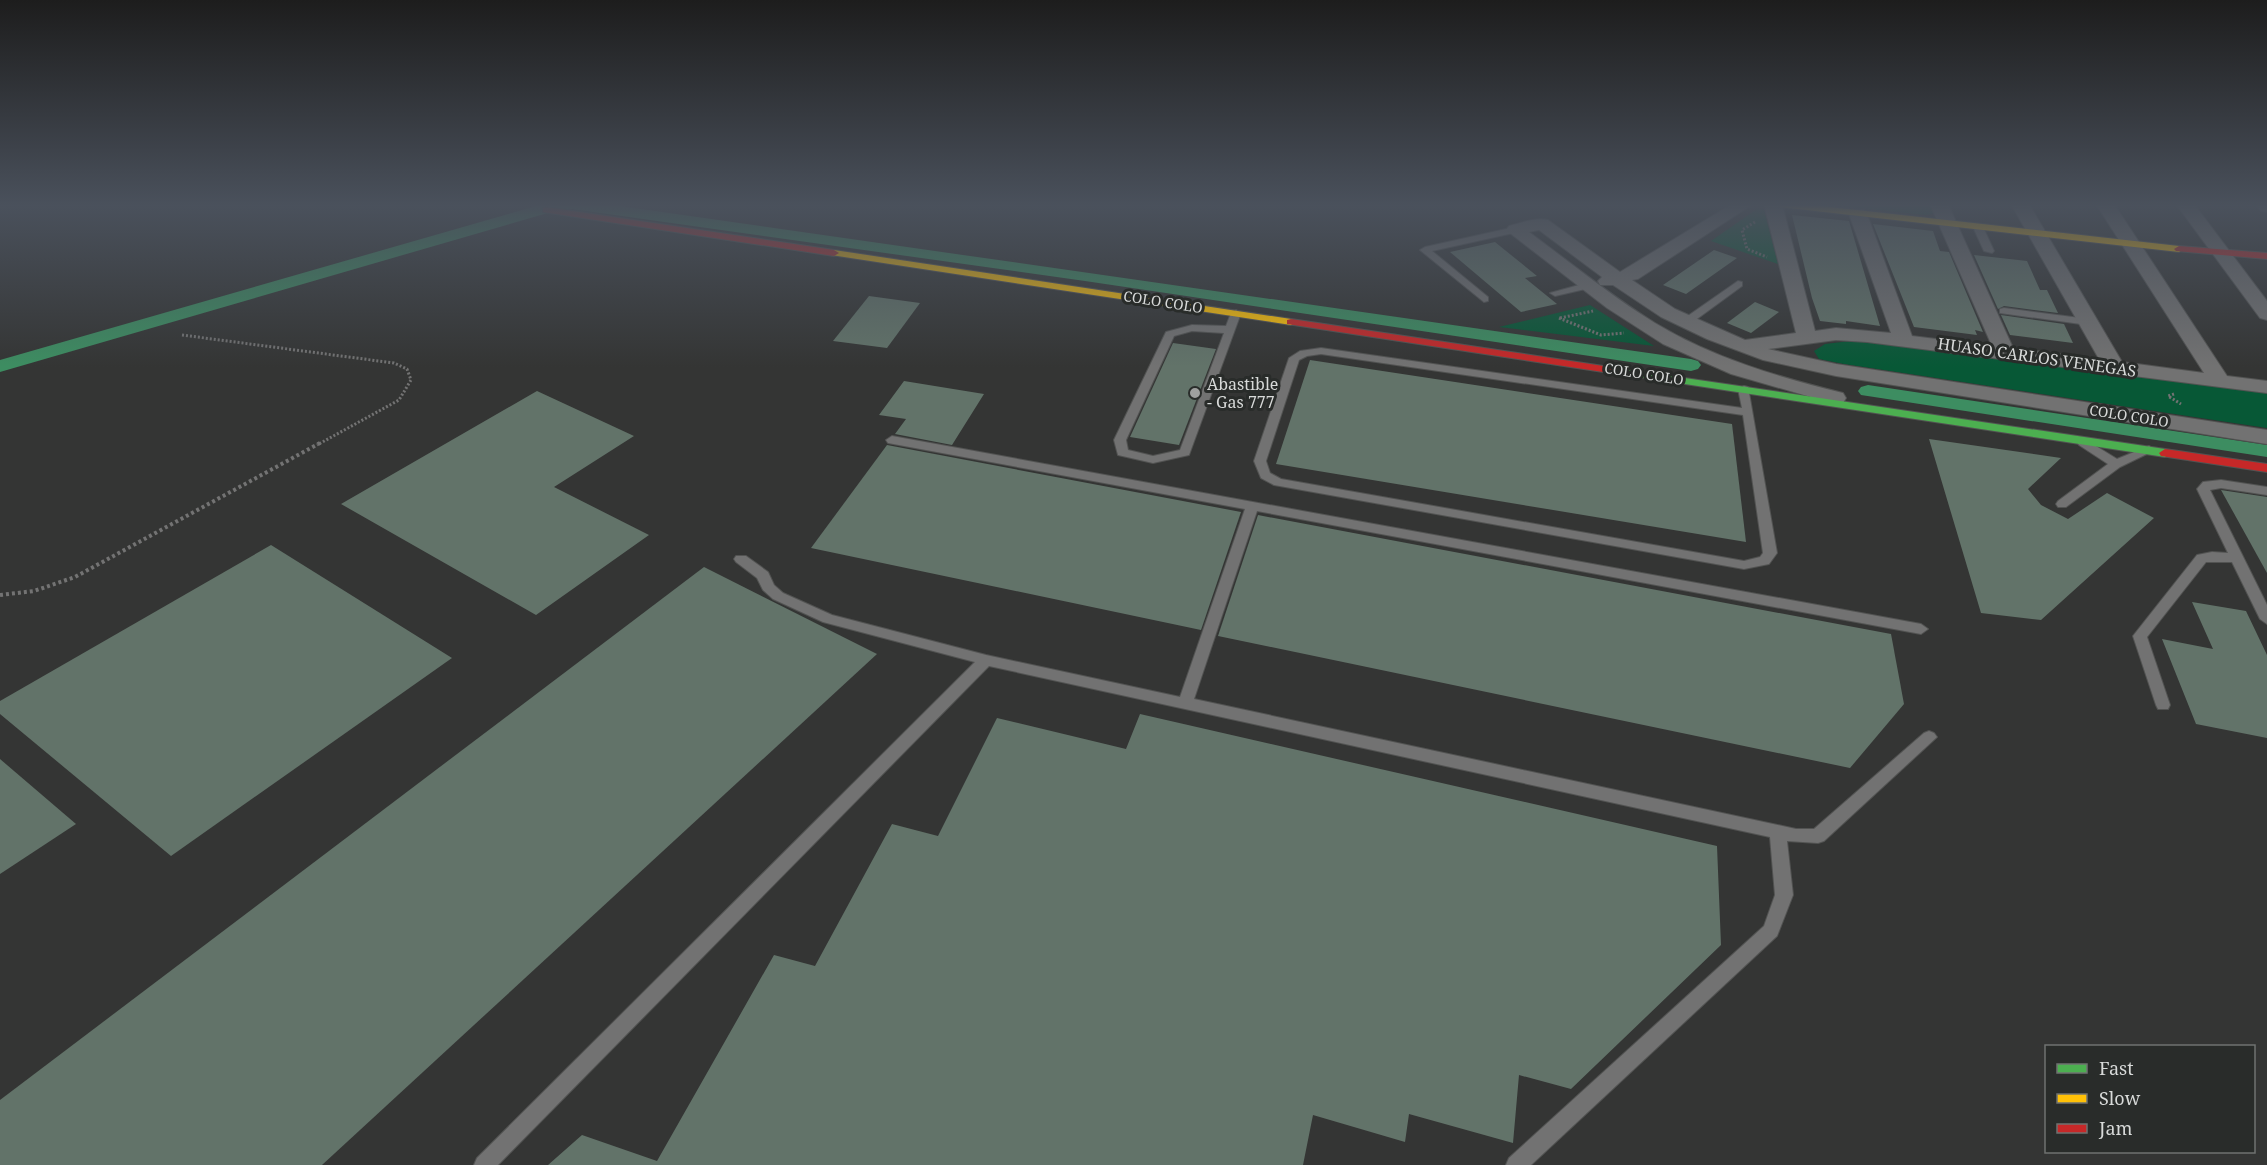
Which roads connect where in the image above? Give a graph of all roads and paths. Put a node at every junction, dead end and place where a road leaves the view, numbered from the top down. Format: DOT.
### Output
graph roads {
  1 [pos="870,258"];
  2 [pos="1435,258"];
  3 [pos="1553,258"];
  4 [pos="1589,258"];
  5 [pos="1661,258"];
  6 [pos="1780,258"];
  7 [pos="1874,258"];
  8 [pos="1963,258"];
  9 [pos="2052,258"];
  10 [pos="2139,258"];
  11 [pos="2225,258"];
  12 [pos="1786,259"];
  13 [pos="1617,279"];
  14 [pos="1738,284"];
  15 [pos="1589,285"];
  16 [pos="1555,292"];
  17 [pos="1484,299"];
  18 [pos="1603,308"];
  19 [pos="2004,311"];
  20 [pos="1236,313"];
  21 [pos="2267,314"];
  22 [pos="1686,322"];
  23 [pos="2088,322"];
  24 [pos="1230,330"];
  25 [pos="1629,333"];
  26 [pos="182,335"];
  27 [pos="1807,337"];
  28 [pos="1903,339"];
  29 [pos="1740,346"];
  30 [pos="2005,353"];
  31 [pos="1713,360"];
  32 [pos="1811,365"];
  33 [pos="2114,367"];
  34 [pos="2220,381"];
  35 [pos="1708,384"];
  36 [pos="2267,387"];
  37 [pos="1744,389"];
  38 [pos="2174,394"];
  39 [pos="2191,405"];
  40 [pos="1876,409"];
  41 [pos="1748,412"];
  42 [pos="2267,437"];
  43 [pos="892,440"];
  44 [pos="2080,440"];
  45 [pos="2150,450"];
  46 [pos="2116,464"];
  47 [pos="2267,468"];
  48 [pos="2267,491"];
  49 [pos="2062,504"];
  50 [pos="1252,507"];
  51 [pos="2237,558"];
  52 [pos="741,559"];
  53 [pos="0,595"];
  54 [pos="2267,619"];
  55 [pos="1921,629"];
  56 [pos="986,660"];
  57 [pos="1185,703"];
  58 [pos="2163,705"];
  59 [pos="1929,737"];
  60 [pos="1778,831"];
  61 [pos="484,1165"];
  62 [pos="1516,1165"];
  1 -- 20 [label="street, COLO COLO"];
  2 -- 17 [label="lane"];
  3 -- 15 [label="street, COLO COLO"];
  4 -- 13 [label="street, COLO COLO"];
  5 -- 13 [label="street"];
  6 -- 12 [label="path"];
  7 -- 28 [label="street"];
  8 -- 30 [label="street"];
  9 -- 23 [label="street"];
  10 -- 34 [label="street"];
  11 -- 21 [label="street"];
  12 -- 27 [label="street"];
  13 -- 15 [label="street"];
  13 -- 22 [label="street, COLO COLO"];
  14 -- 22 [label="lane"];
  15 -- 16 [label="lane"];
  15 -- 31 [label="street, COLO COLO"];
  18 -- 25 [label="path"];
  19 -- 23 [label="lane"];
  20 -- 24 [label="lane"];
  20 -- 35 [label="street, COLO COLO"];
  22 -- 29 [label="street, COLO COLO"];
  23 -- 33 [label="street"];
  24 -- 24 [label="lane"];
  26 -- 53 [label="path"];
  27 -- 28 [label="street, HUASO CARLOS VENEGAS"];
  27 -- 29 [label="street, HUASO CARLOS VENEGAS"];
  27 -- 32 [label="street"];
  28 -- 30 [label="street, HUASO CARLOS VENEGAS"];
  29 -- 32 [label="street, COLO COLO"];
  30 -- 33 [label="street, HUASO CARLOS VENEGAS"];
  31 -- 35 [label="street"];
  31 -- 40 [label="street, COLO COLO"];
  32 -- 42 [label="street, COLO COLO"];
  33 -- 34 [label="street, HUASO CARLOS VENEGAS"];
  34 -- 36 [label="street, HUASO CARLOS VENEGAS"];
  35 -- 37 [label="street, COLO COLO"];
  37 -- 40 [label="street, COLO COLO"];
  37 -- 41 [label="lane"];
  38 -- 39 [label="path"];
  40 -- 44 [label="street, COLO COLO"];
  41 -- 41 [label="lane"];
  43 -- 50 [label="lane"];
  44 -- 45 [label="street, COLO COLO"];
  44 -- 46 [label="lane"];
  45 -- 46 [label="lane"];
  45 -- 47 [label="street, COLO COLO"];
  46 -- 49 [label="lane"];
  48 -- 51 [label="lane"];
  50 -- 55 [label="lane"];
  50 -- 57 [label="lane"];
  51 -- 54 [label="lane"];
  51 -- 58 [label="lane"];
  52 -- 56 [label="lane"];
  56 -- 57 [label="lane"];
  56 -- 61 [label="lane"];
  57 -- 60 [label="lane"];
  59 -- 60 [label="lane"];
  60 -- 62 [label="lane"];
}
